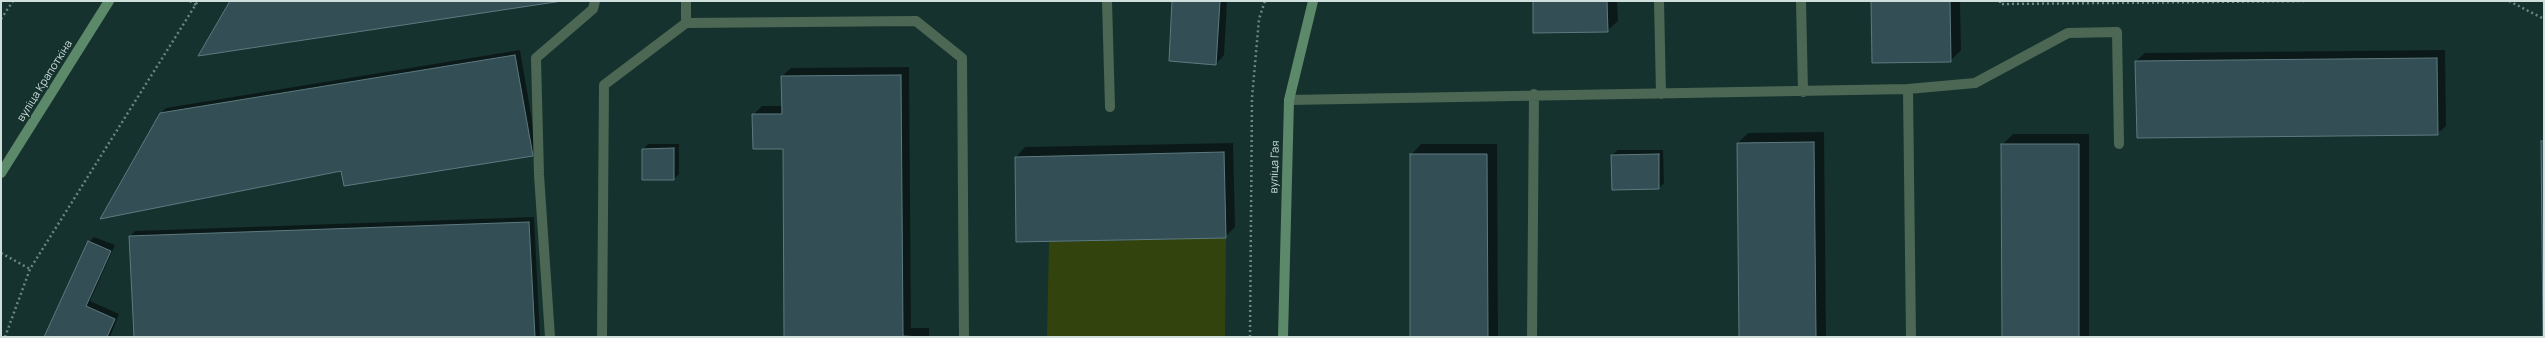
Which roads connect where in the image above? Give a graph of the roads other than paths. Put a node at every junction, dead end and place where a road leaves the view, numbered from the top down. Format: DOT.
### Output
graph roads {
  1 [pos="109,1"];
  2 [pos="594,1"];
  3 [pos="686,1"];
  4 [pos="1107,1"];
  5 [pos="1314,1"];
  6 [pos="1659,1"];
  7 [pos="1801,1"];
  8 [pos="686,23"];
  9 [pos="1908,89"];
  10 [pos="1803,92"];
  11 [pos="1534,94"];
  12 [pos="1661,94"];
  13 [pos="1289,100"];
  14 [pos="1110,107"];
  15 [pos="2119,144"];
  16 [pos="1,173"];
  17 [pos="550,337"];
  18 [pos="602,337"];
  19 [pos="964,337"];
  20 [pos="1282,337"];
  21 [pos="1532,337"];
  22 [pos="1911,337"];
  1 -- 16 [label="street, вуліца Крапоткіна"];
  2 -- 17 [label="lane"];
  3 -- 8 [label="lane"];
  4 -- 14 [label="lane"];
  5 -- 13 [label="street, вуліца Гая"];
  6 -- 12 [label="lane"];
  7 -- 10 [label="lane"];
  8 -- 18 [label="lane"];
  8 -- 19 [label="lane"];
  9 -- 10 [label="lane"];
  9 -- 15 [label="lane"];
  9 -- 22 [label="lane"];
  10 -- 12 [label="lane"];
  11 -- 12 [label="lane"];
  11 -- 13 [label="lane"];
  11 -- 21 [label="lane"];
  13 -- 20 [label="street, вуліца Гая"];
}
